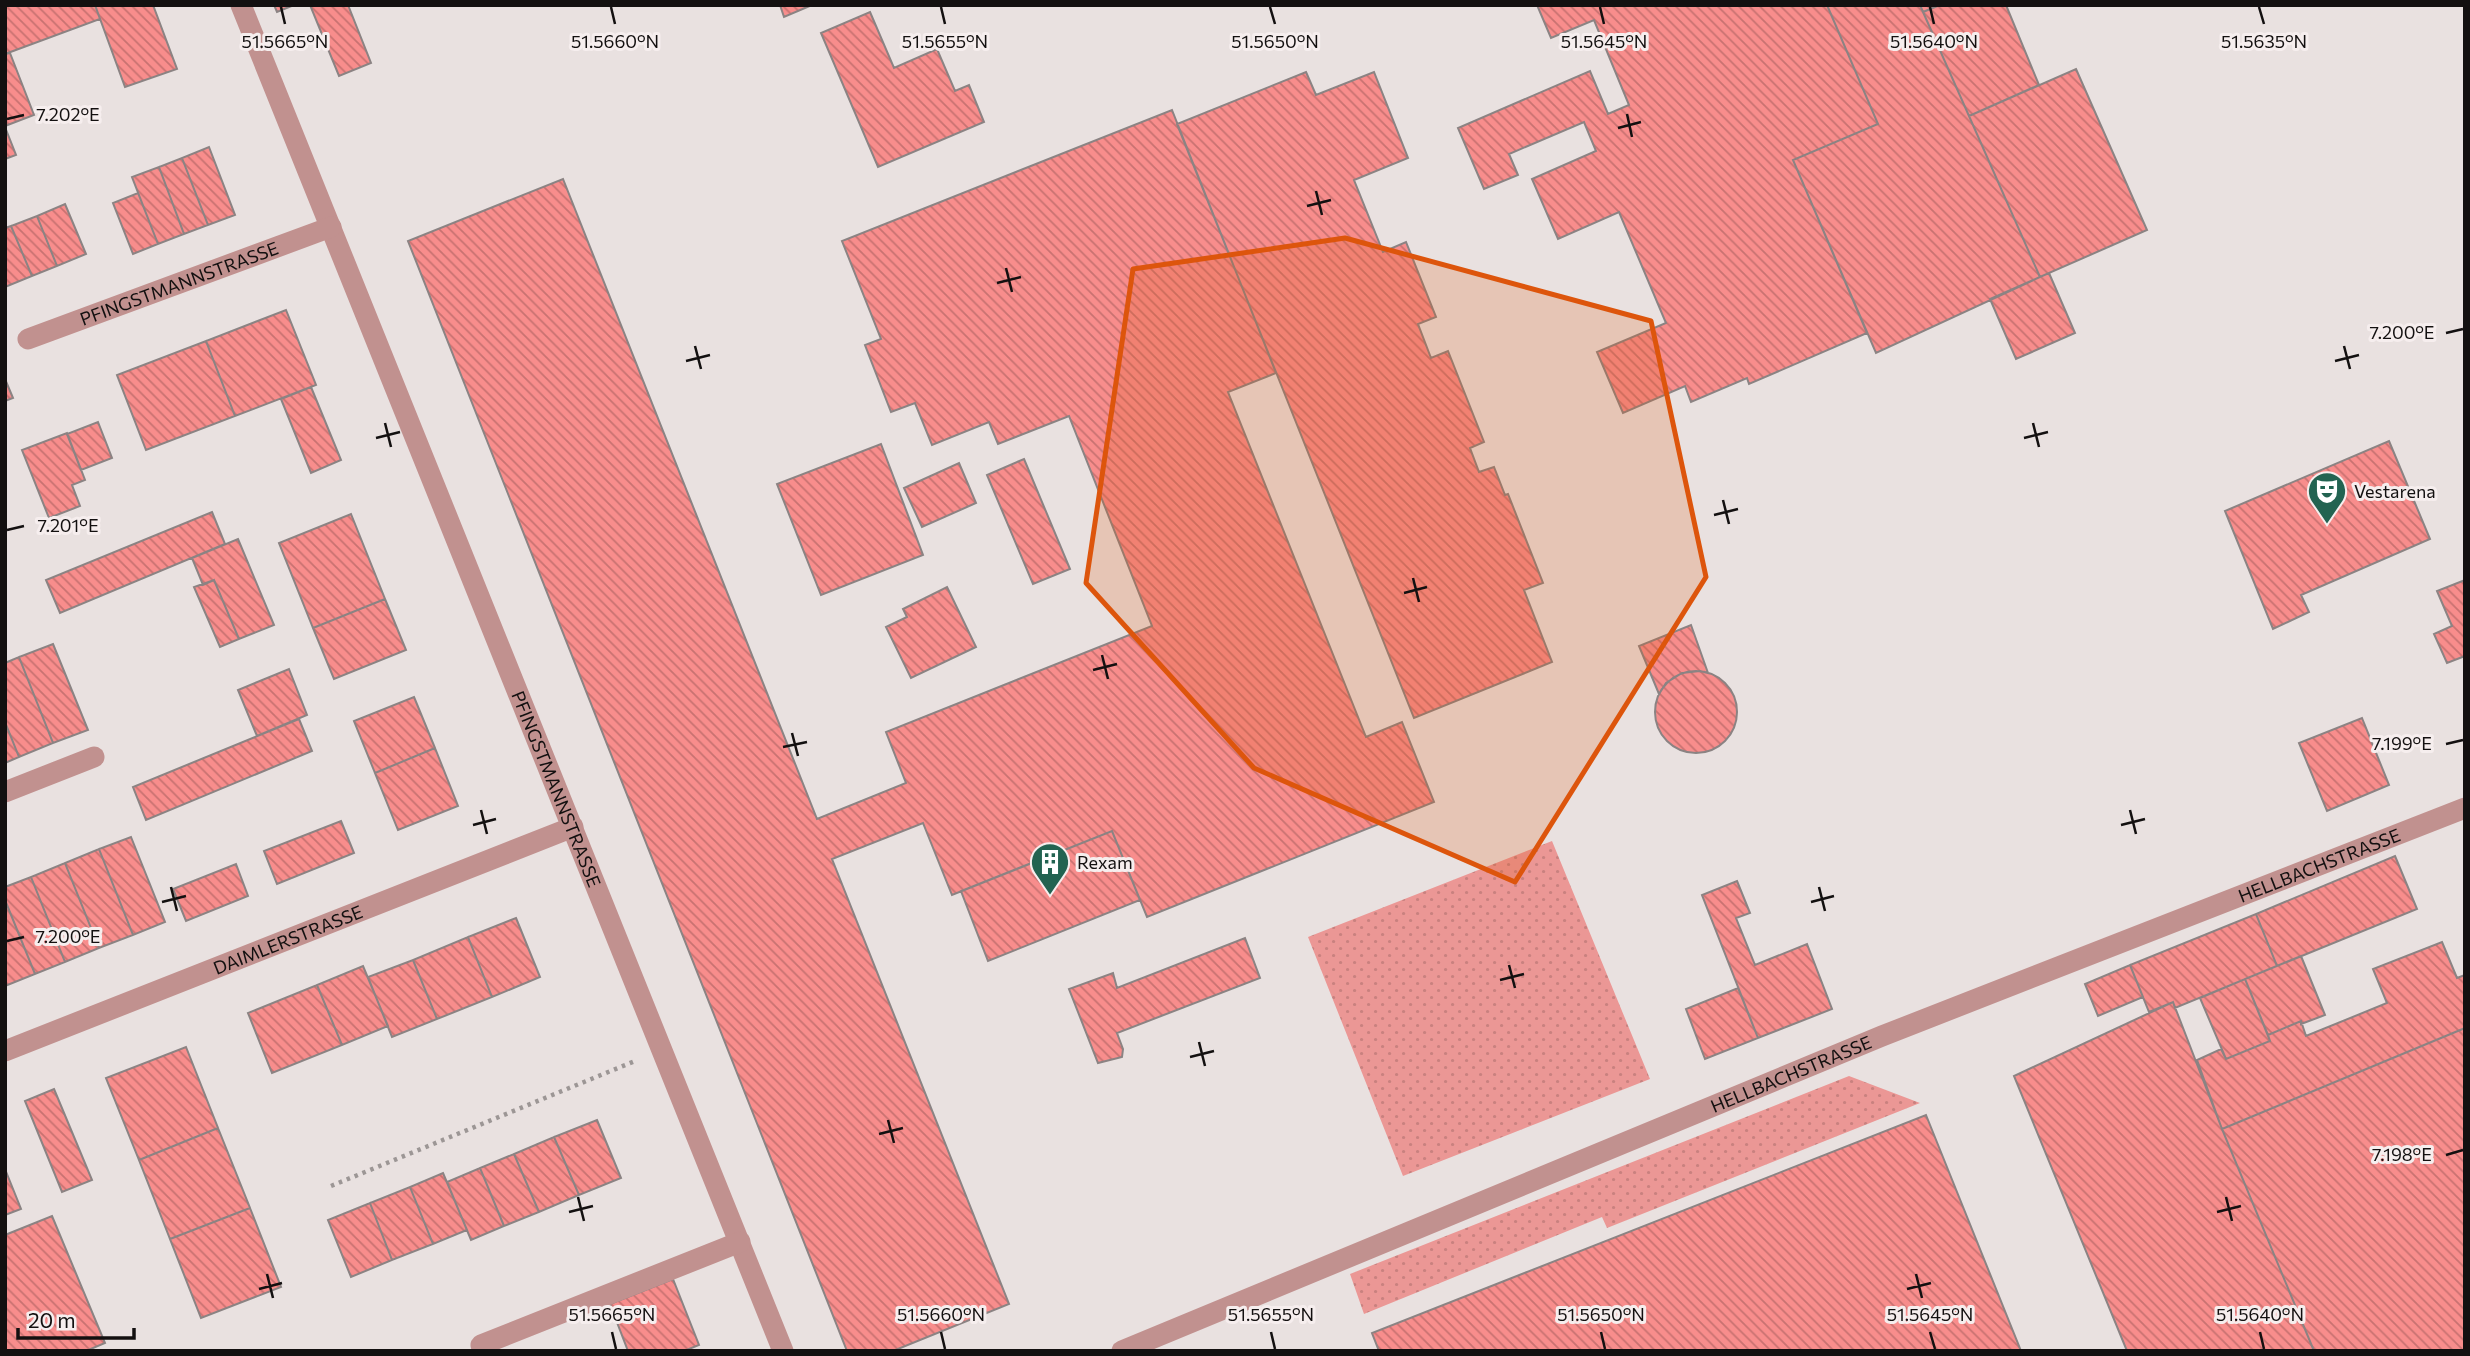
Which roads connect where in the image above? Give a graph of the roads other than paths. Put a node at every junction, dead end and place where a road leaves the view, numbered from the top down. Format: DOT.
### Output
graph roads {
  1 [pos="241,5"];
  2 [pos="331,227"];
  3 [pos="28,339"];
  4 [pos="94,757"];
  5 [pos="5,792"];
  6 [pos="2465,808"];
  7 [pos="573,827"];
  8 [pos="5,1051"];
  9 [pos="740,1242"];
  10 [pos="481,1345"];
  11 [pos="783,1351"];
  12 [pos="1122,1351"];
  1 -- 2 [label="street, PFINGSTMANNSTRASSE"];
  2 -- 3 [label="street, PFINGSTMANNSTRASSE"];
  2 -- 7 [label="street, PFINGSTMANNSTRASSE"];
  4 -- 5 [label="street"];
  6 -- 12 [label="street, HELLBACHSTRASSE"];
  7 -- 8 [label="street, DAIMLERSTRASSE"];
  7 -- 9 [label="street, PFINGSTMANNSTRASSE"];
  9 -- 10 [label="street"];
  9 -- 11 [label="street, PFINGSTMANNSTRASSE"];
}
